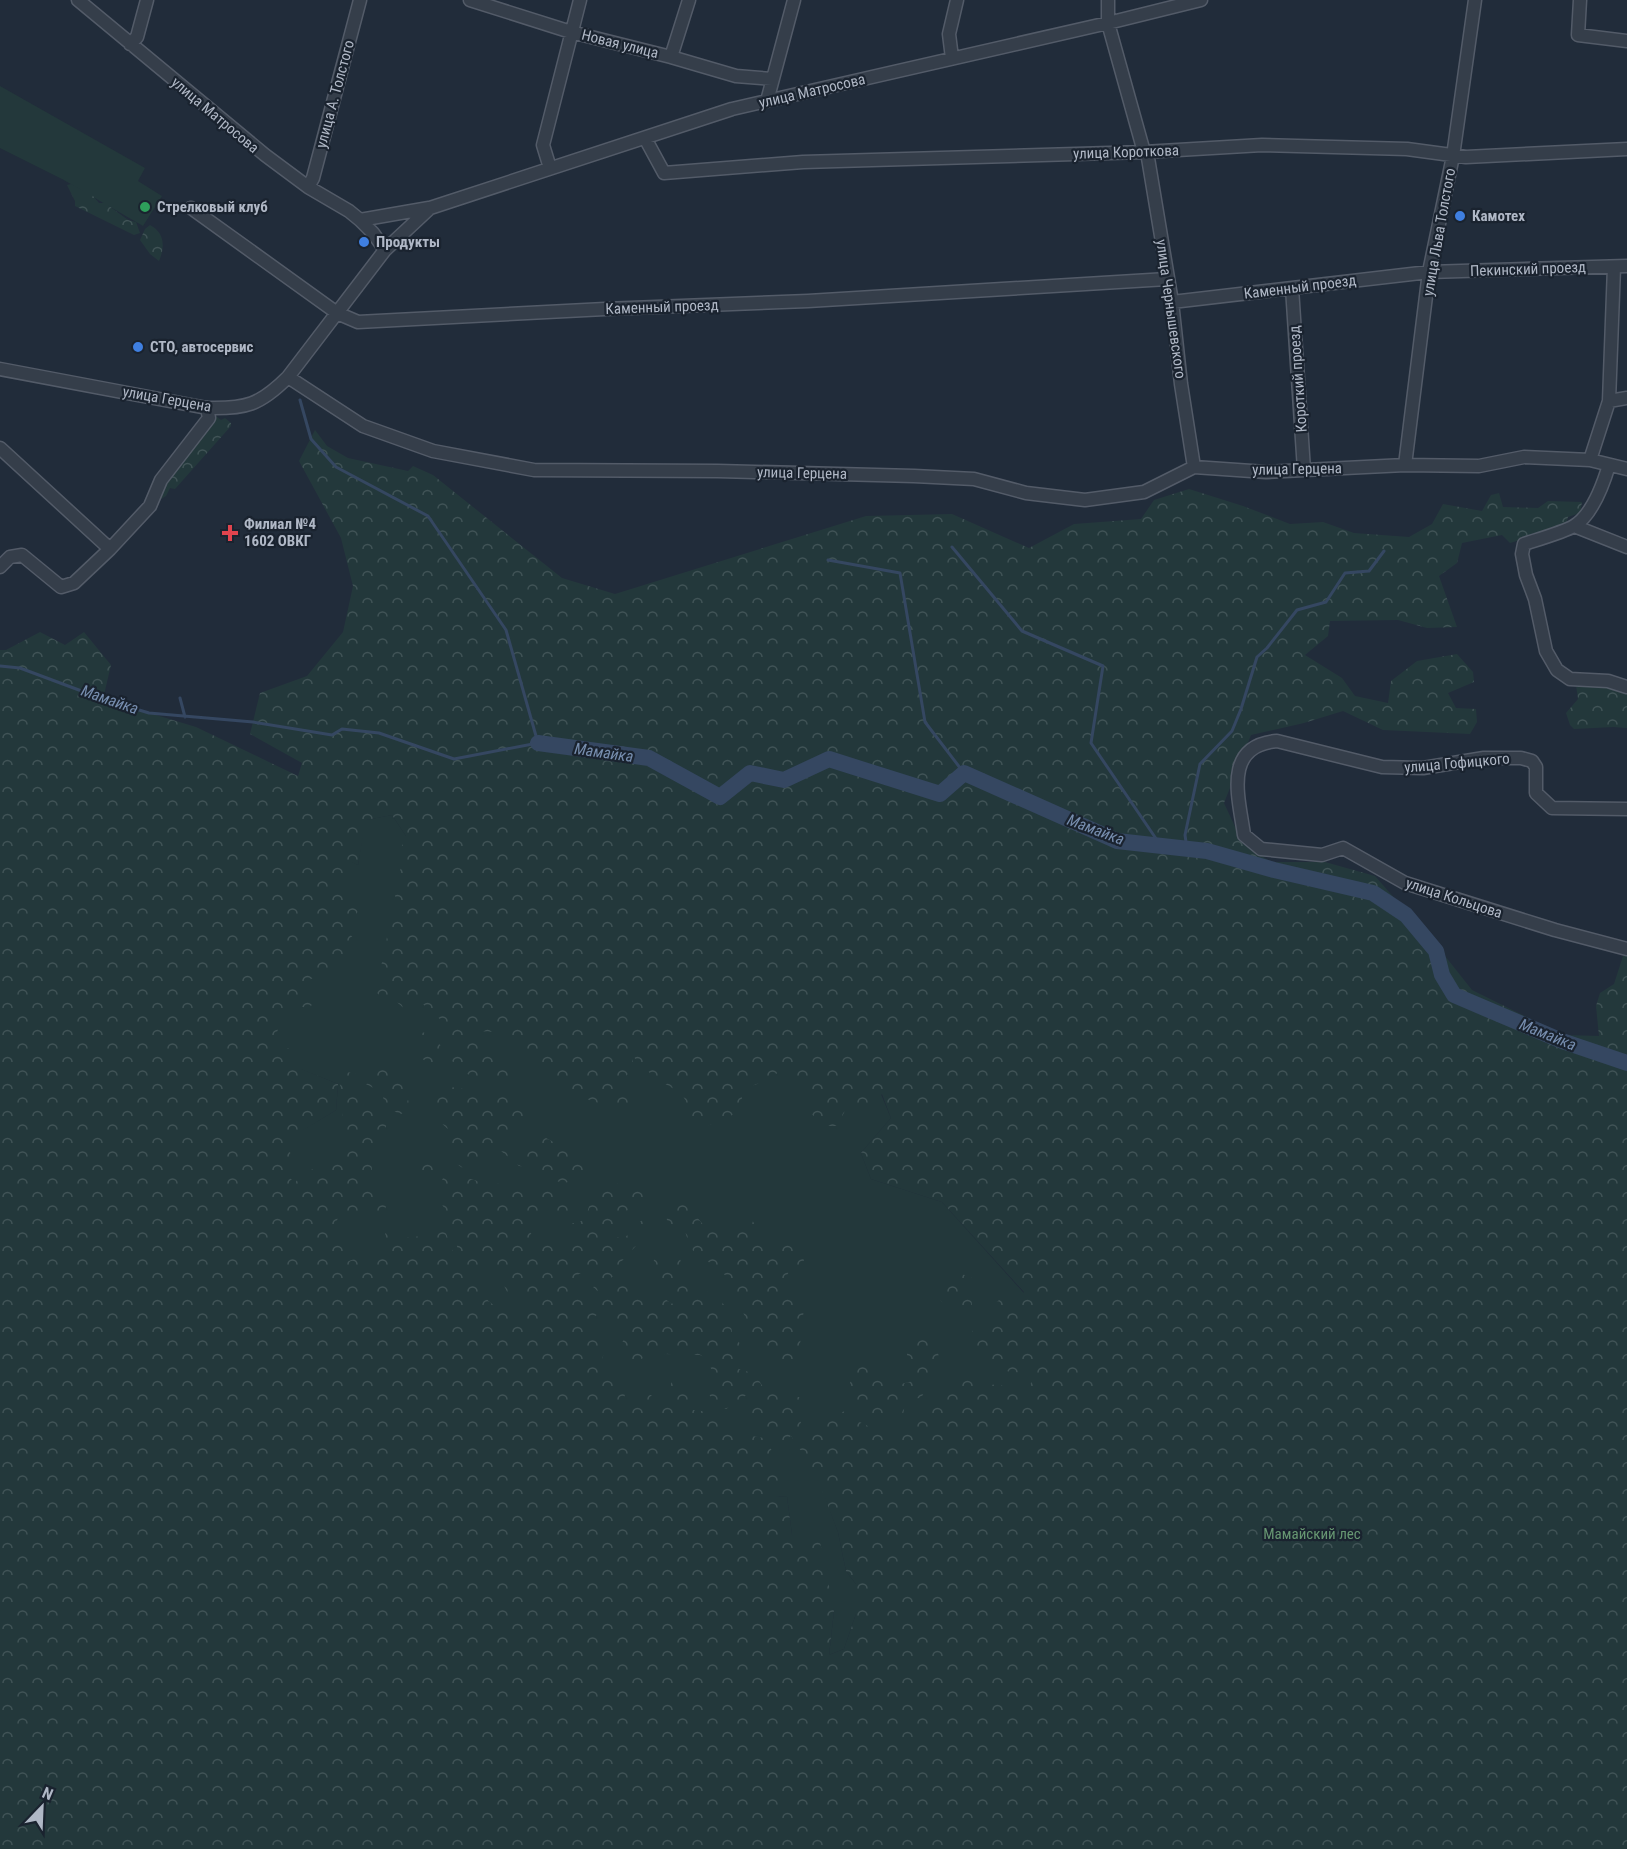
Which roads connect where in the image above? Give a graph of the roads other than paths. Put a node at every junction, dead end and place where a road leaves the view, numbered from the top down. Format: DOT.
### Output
graph roads {
  1 [pos="78,0"];
  2 [pos="147,0"];
  3 [pos="360,0"];
  4 [pos="470,0"];
  5 [pos="580,0"];
  6 [pos="689,0"];
  7 [pos="794,0"];
  8 [pos="957,0"];
  9 [pos="1108,0"];
  10 [pos="1201,0"];
  11 [pos="1475,0"];
  12 [pos="1580,0"];
  13 [pos="1108,23"];
  14 [pos="572,32"];
  15 [pos="1627,40"];
  16 [pos="130,44"];
  17 [pos="671,57"];
  18 [pos="952,58"];
  19 [pos="772,79"];
  20 [pos="767,101"];
  21 [pos="645,138"];
  22 [pos="1627,149"];
  23 [pos="1146,152"];
  24 [pos="1453,156"];
  25 [pos="550,168"];
  26 [pos="308,187"];
  27 [pos="191,208"];
  28 [pos="430,208"];
  29 [pos="360,220"];
  30 [pos="385,250"];
  31 [pos="1621,267"];
  32 [pos="1429,272"];
  33 [pos="1167,279"];
  34 [pos="1292,288"];
  35 [pos="1172,302"];
  36 [pos="337,313"];
  37 [pos="0,369"];
  38 [pos="288,377"];
  39 [pos="1627,398"];
  40 [pos="1609,401"];
  41 [pos="207,408"];
  42 [pos="0,448"];
  43 [pos="1590,460"];
  44 [pos="1405,465"];
  45 [pos="1609,465"];
  46 [pos="1194,467"];
  47 [pos="1627,469"];
  48 [pos="1304,470"];
  49 [pos="1574,526"];
  50 [pos="1627,547"];
  51 [pos="110,549"];
  52 [pos="0,567"];
  53 [pos="1627,687"];
  54 [pos="1256,746"];
  55 [pos="1627,809"];
  56 [pos="1627,949"];
  1 -- 16 [label="street, улица Матросова"];
  2 -- 16 [label="street"];
  3 -- 26 [label="street, улица А. Толстого"];
  4 -- 14 [label="street, Новая улица"];
  5 -- 14 [label="street"];
  6 -- 17 [label="street"];
  7 -- 19 [label="street"];
  8 -- 18 [label="street"];
  9 -- 13 [label="street, улица Чернышевского"];
  10 -- 13 [label="street, улица Матросова"];
  11 -- 24 [label="street, улица Льва Толстого"];
  12 -- 15 [label="street"];
  13 -- 18 [label="street, улица Матросова"];
  13 -- 23 [label="street, улица Чернышевского"];
  14 -- 17 [label="street, Новая улица"];
  14 -- 25 [label="street"];
  16 -- 26 [label="street, улица Матросова"];
  17 -- 19 [label="street, Новая улица"];
  18 -- 20 [label="street, улица Матросова"];
  19 -- 20 [label="street"];
  20 -- 21 [label="street, улица Матросова"];
  21 -- 23 [label="street, улица Короткова"];
  21 -- 25 [label="street, улица Матросова"];
  22 -- 24 [label="street, улица Короткова"];
  23 -- 24 [label="street, улица Короткова"];
  23 -- 33 [label="street, улица Чернышевского"];
  24 -- 32 [label="street, улица Льва Толстого"];
  25 -- 28 [label="street, улица Матросова"];
  26 -- 29 [label="street, улица Матросова"];
  27 -- 36 [label="street, Каменный проезд"];
  28 -- 29 [label="street, улица Матросова"];
  28 -- 30 [label="street, улица Матросова"];
  29 -- 30 [label="street, улица Матросова"];
  30 -- 36 [label="street, улица Матросова"];
  31 -- 32 [label="street, Пекинский проезд"];
  31 -- 40 [label="street"];
  32 -- 34 [label="street, Каменный проезд"];
  32 -- 44 [label="street, улица Льва Толстого"];
  33 -- 35 [label="street, улица Чернышевского"];
  33 -- 36 [label="street, Каменный проезд"];
  34 -- 35 [label="street, Каменный проезд"];
  34 -- 48 [label="street, Короткий проезд"];
  35 -- 46 [label="street, улица Чернышевского"];
  36 -- 38 [label="street, улица Матросова"];
  37 -- 41 [label="street, улица Герцена"];
  38 -- 41 [label="street, улица Герцена"];
  38 -- 46 [label="street, улица Герцена"];
  39 -- 40 [label="street"];
  40 -- 43 [label="street"];
  41 -- 51 [label="street"];
  42 -- 51 [label="street"];
  43 -- 44 [label="street, улица Герцена"];
  43 -- 45 [label="street, улица Герцена"];
  44 -- 48 [label="street, улица Герцена"];
  45 -- 47 [label="street, улица Герцена"];
  45 -- 49 [label="street"];
  46 -- 48 [label="street, улица Герцена"];
  49 -- 50 [label="street"];
  49 -- 53 [label="street"];
  51 -- 52 [label="street"];
  54 -- 55 [label="street, улица Гофицкого"];
  54 -- 56 [label="street, улица Кольцова"];
}
